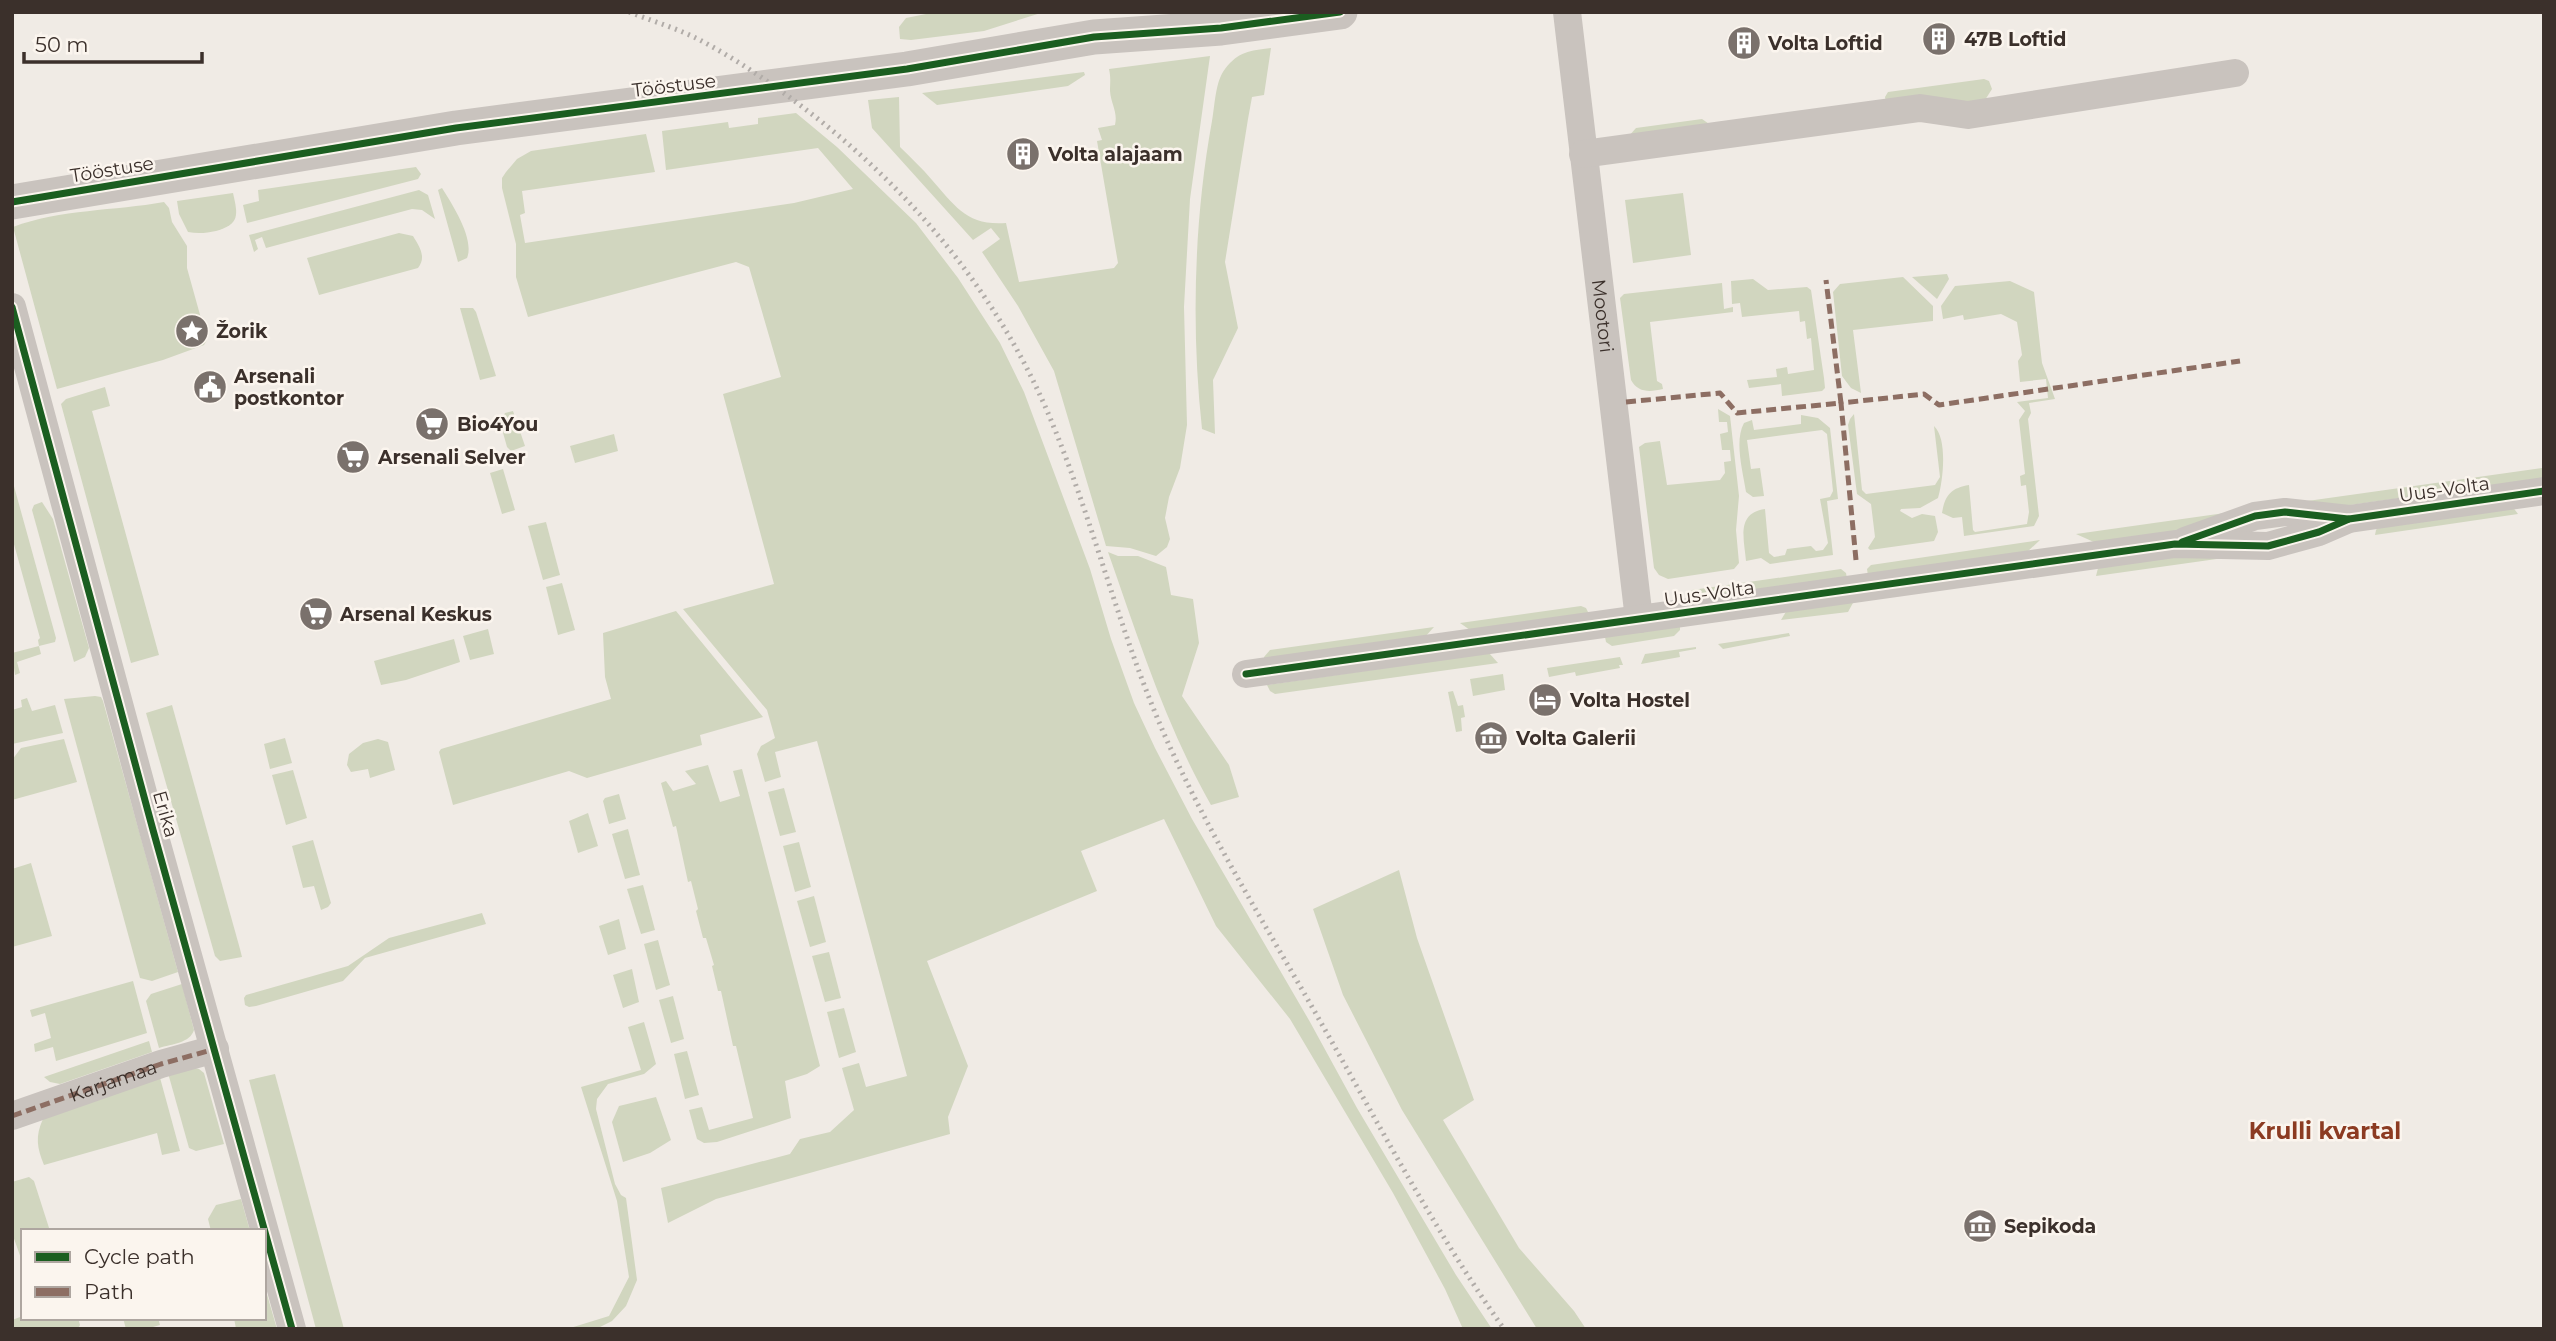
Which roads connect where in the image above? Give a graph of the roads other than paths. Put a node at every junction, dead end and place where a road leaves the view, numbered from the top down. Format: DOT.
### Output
graph roads {
  1 [pos="1162,12"];
  2 [pos="1340,12"];
  3 [pos="1567,12"];
  4 [pos="1207,21"];
  5 [pos="1127,33"];
  6 [pos="2235,73"];
  7 [pos="1583,154"];
  8 [pos="12,201"];
  9 [pos="12,307"];
  10 [pos="2544,491"];
  11 [pos="1639,619"];
  12 [pos="1246,674"];
  13 [pos="215,1049"];
  14 [pos="12,1116"];
  15 [pos="264,1229"];
  16 [pos="266,1234"];
  17 [pos="292,1329"];
  1 -- 5 [label="street"];
  2 -- 4 [label="street, Tööstuse"];
  3 -- 7 [label="street, Mootori"];
  4 -- 5 [label="street, Tööstuse"];
  5 -- 8 [label="street, Tööstuse"];
  6 -- 7 [label="street"];
  7 -- 11 [label="street, Mootori"];
  9 -- 13 [label="street, Erika"];
  10 -- 11 [label="street, Uus-Volta"];
  11 -- 12 [label="street, Uus-Volta"];
  13 -- 14 [label="street, Karjamaa"];
  13 -- 15 [label="street, Erika"];
  16 -- 17 [label="street, Erika"];
}
